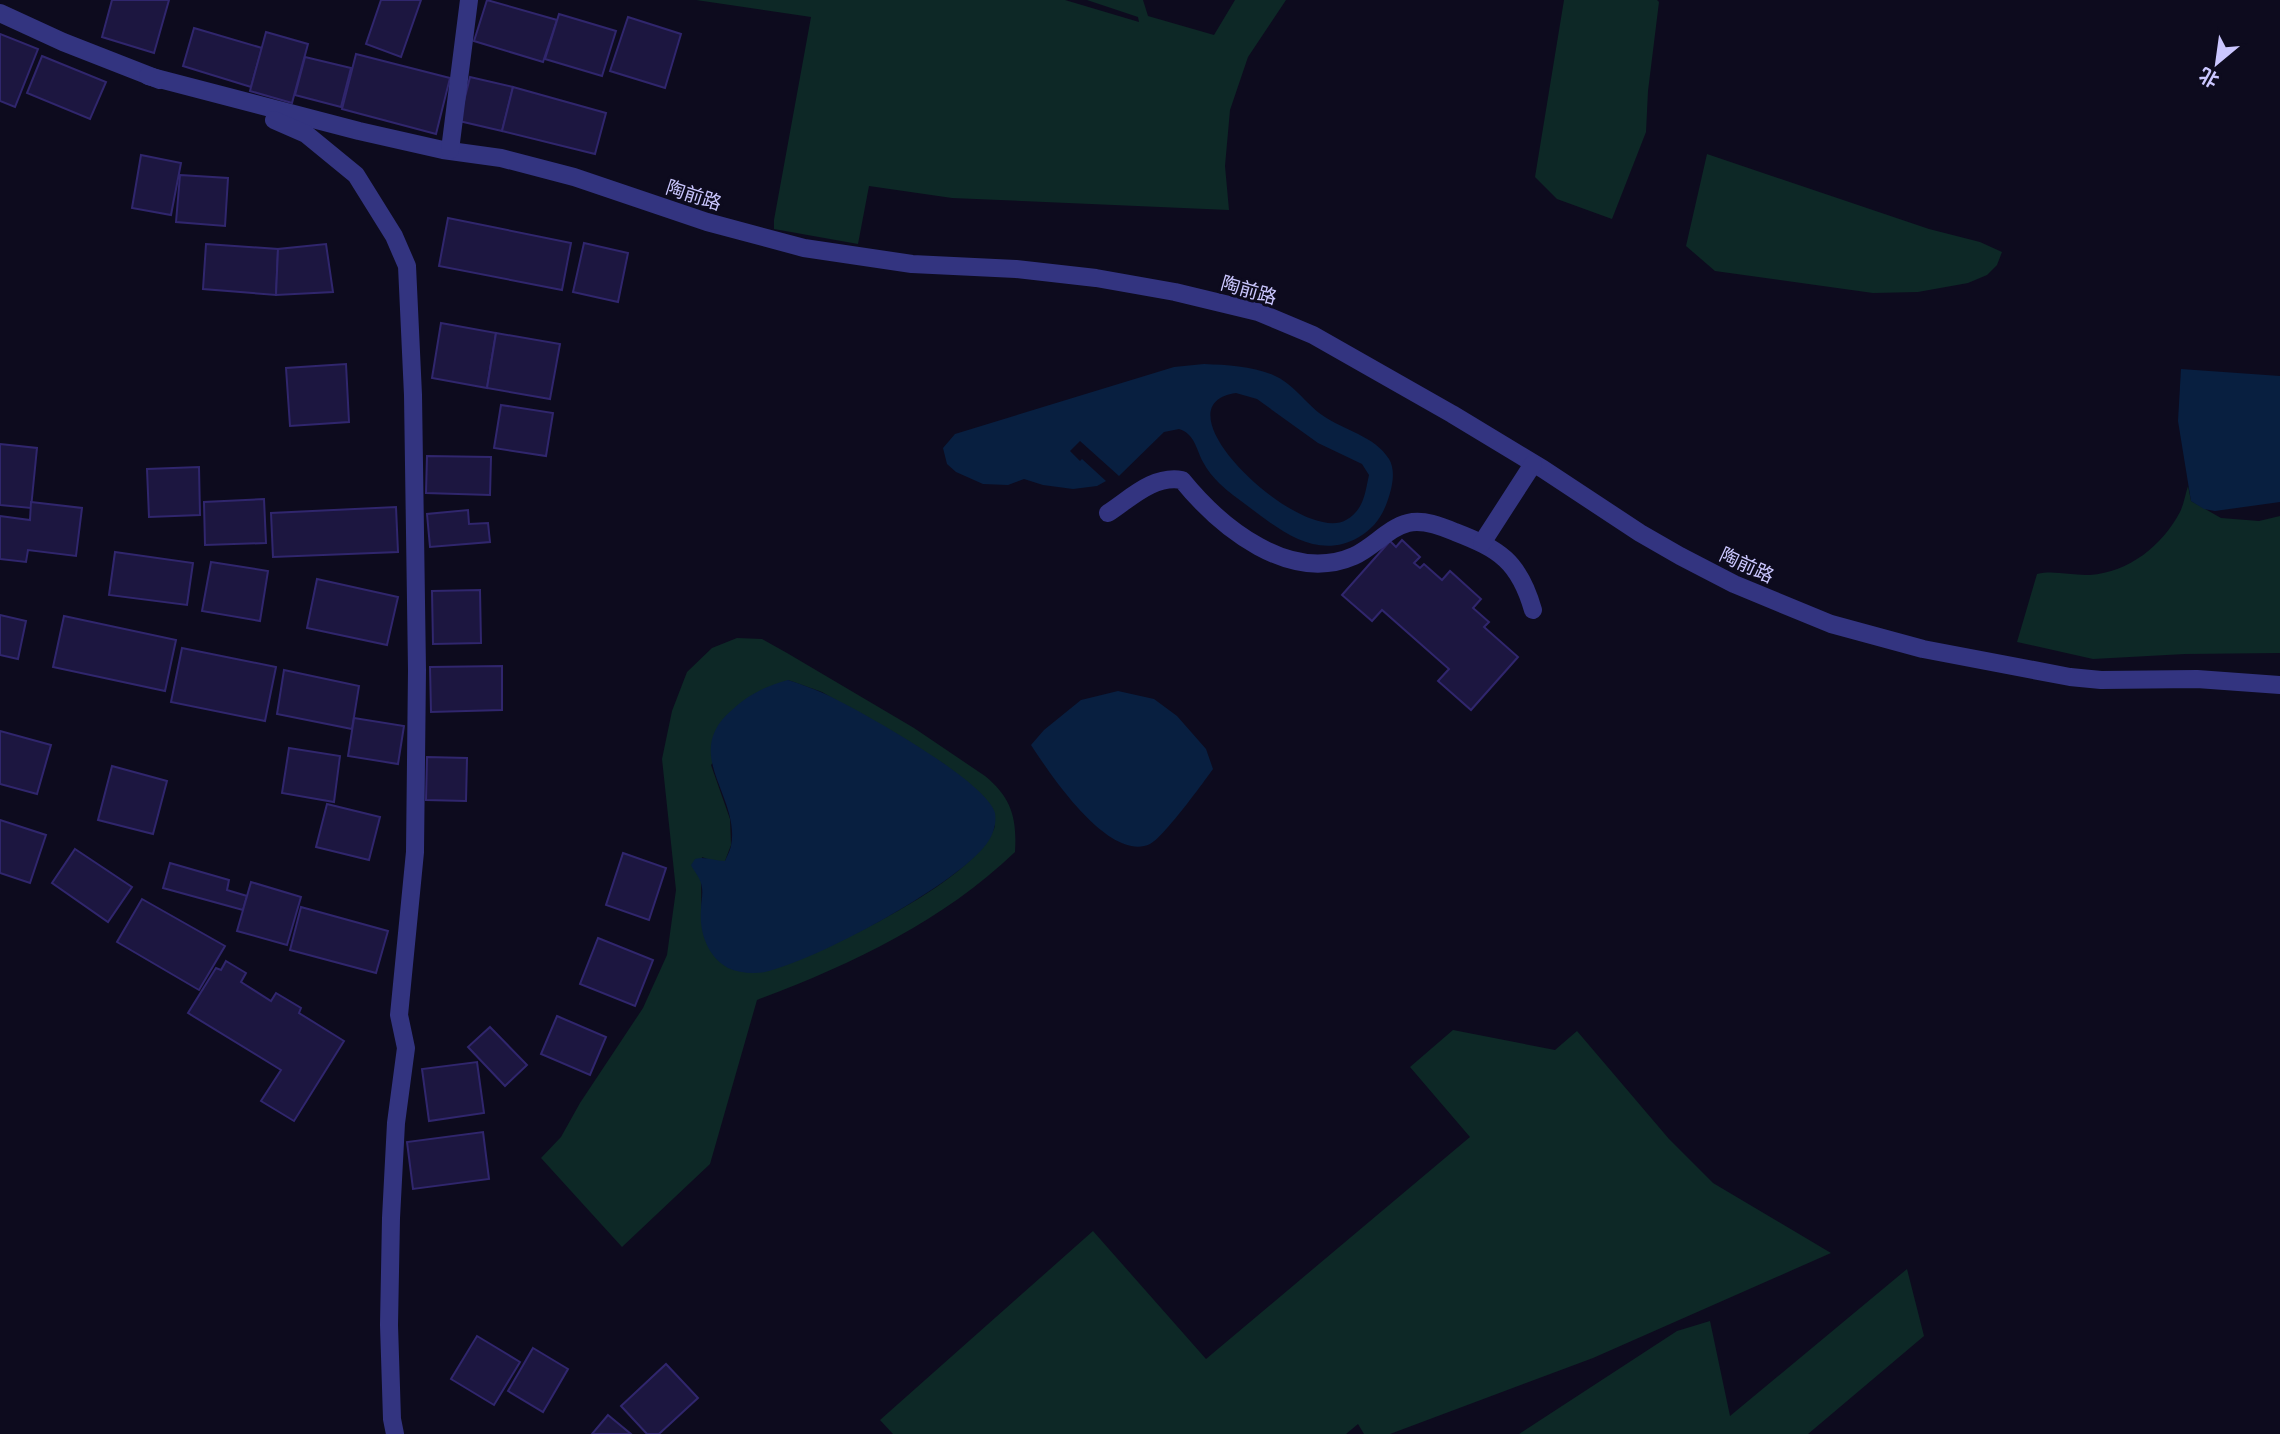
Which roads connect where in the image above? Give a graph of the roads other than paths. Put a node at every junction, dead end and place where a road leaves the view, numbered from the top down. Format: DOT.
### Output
graph roads {
  1 [pos="469,0"];
  2 [pos="0,13"];
  3 [pos="148,76"];
  4 [pos="450,150"];
  5 [pos="1533,464"];
  6 [pos="1108,513"];
  7 [pos="1482,543"];
  8 [pos="1533,610"];
  9 [pos="2280,685"];
  10 [pos="395,1434"];
  1 -- 4 [label="street"];
  2 -- 3 [label="street"];
  3 -- 4 [label="street, 陶前路"];
  3 -- 10 [label="street"];
  4 -- 5 [label="street, 陶前路"];
  5 -- 7 [label="street"];
  5 -- 9 [label="street, 陶前路"];
  6 -- 7 [label="street"];
  7 -- 8 [label="street"];
}
